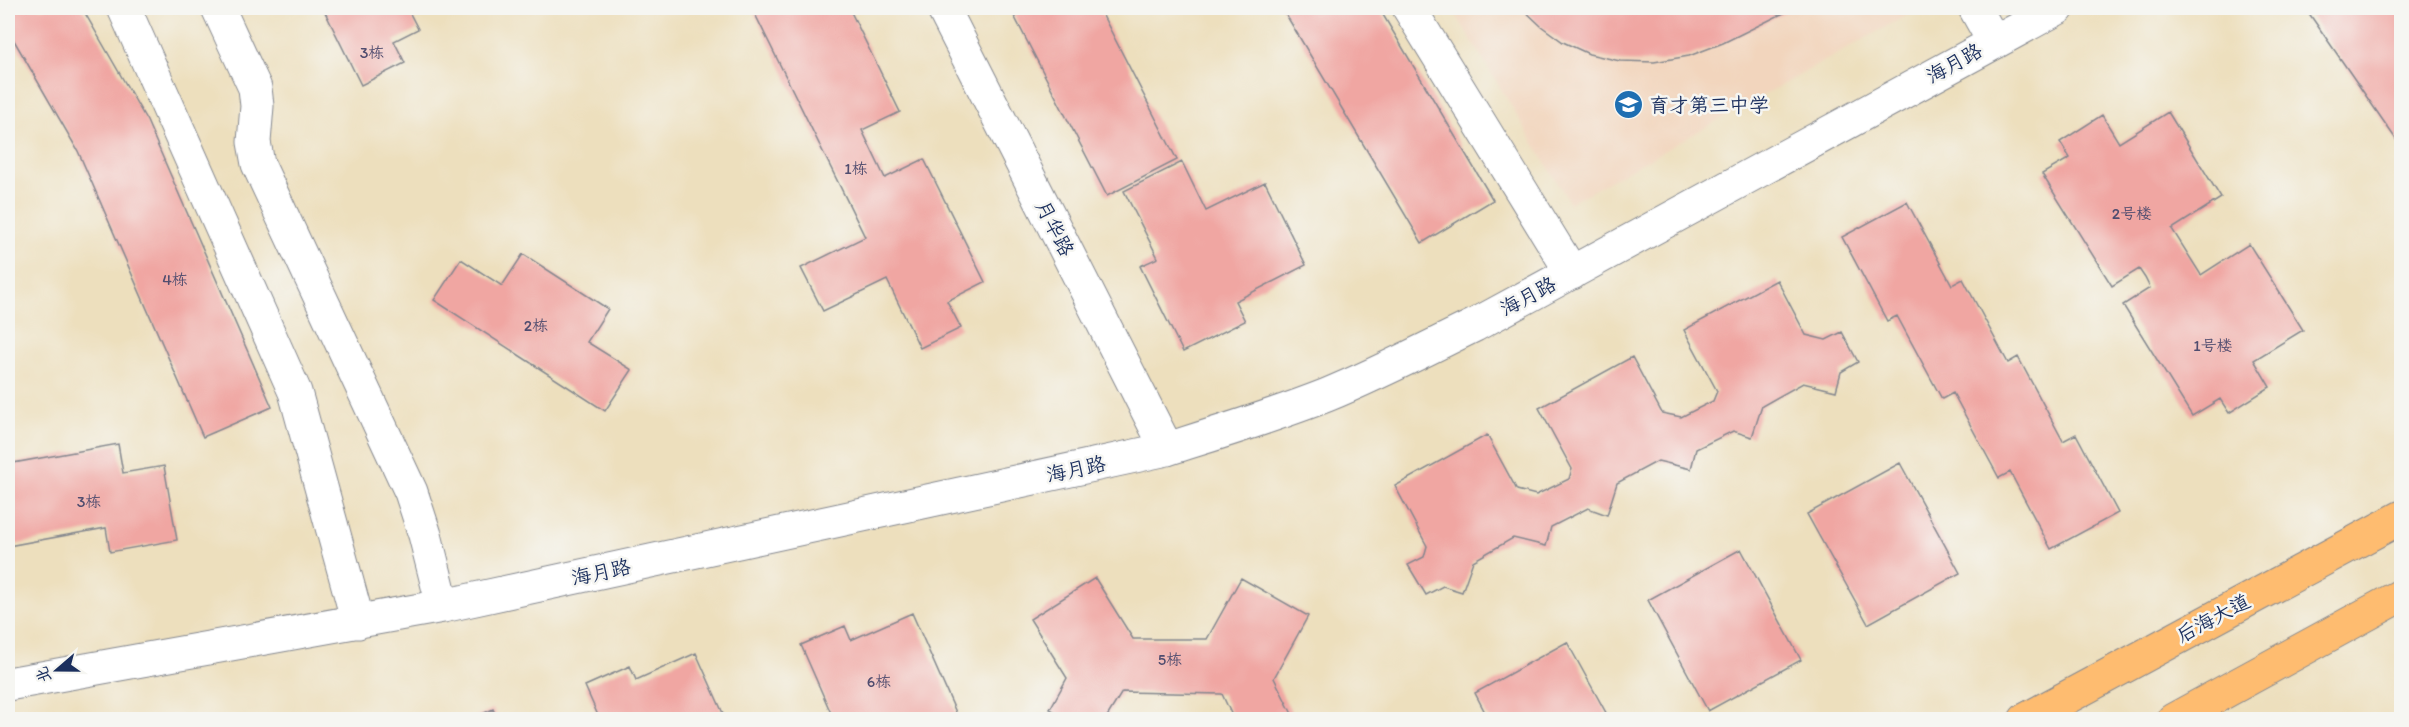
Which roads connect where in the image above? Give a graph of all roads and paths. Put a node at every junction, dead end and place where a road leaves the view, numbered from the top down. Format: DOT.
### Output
graph roads {
  1 [pos="124,8"];
  2 [pos="218,8"];
  3 [pos="943,8"];
  4 [pos="1409,8"];
  5 [pos="1975,8"];
  6 [pos="2058,8"];
  7 [pos="1994,42"];
  8 [pos="1572,273"];
  9 [pos="1167,449"];
  10 [pos="2402,517"];
  11 [pos="2402,595"];
  12 [pos="443,606"];
  13 [pos="358,622"];
  14 [pos="8,684"];
  15 [pos="2025,720"];
  16 [pos="2173,720"];
  1 -- 13 [label="street"];
  2 -- 12 [label="street"];
  3 -- 9 [label="street, 月华路"];
  4 -- 8 [label="street"];
  5 -- 7 [label="street"];
  6 -- 7 [label="street, 海月路"];
  7 -- 8 [label="street, 海月路"];
  8 -- 9 [label="street, 海月路"];
  9 -- 12 [label="street, 海月路"];
  10 -- 15 [label="main road, 后海大道"];
  11 -- 16 [label="main road"];
  12 -- 13 [label="street, 海月路"];
  13 -- 14 [label="street, 海月路"];
}
